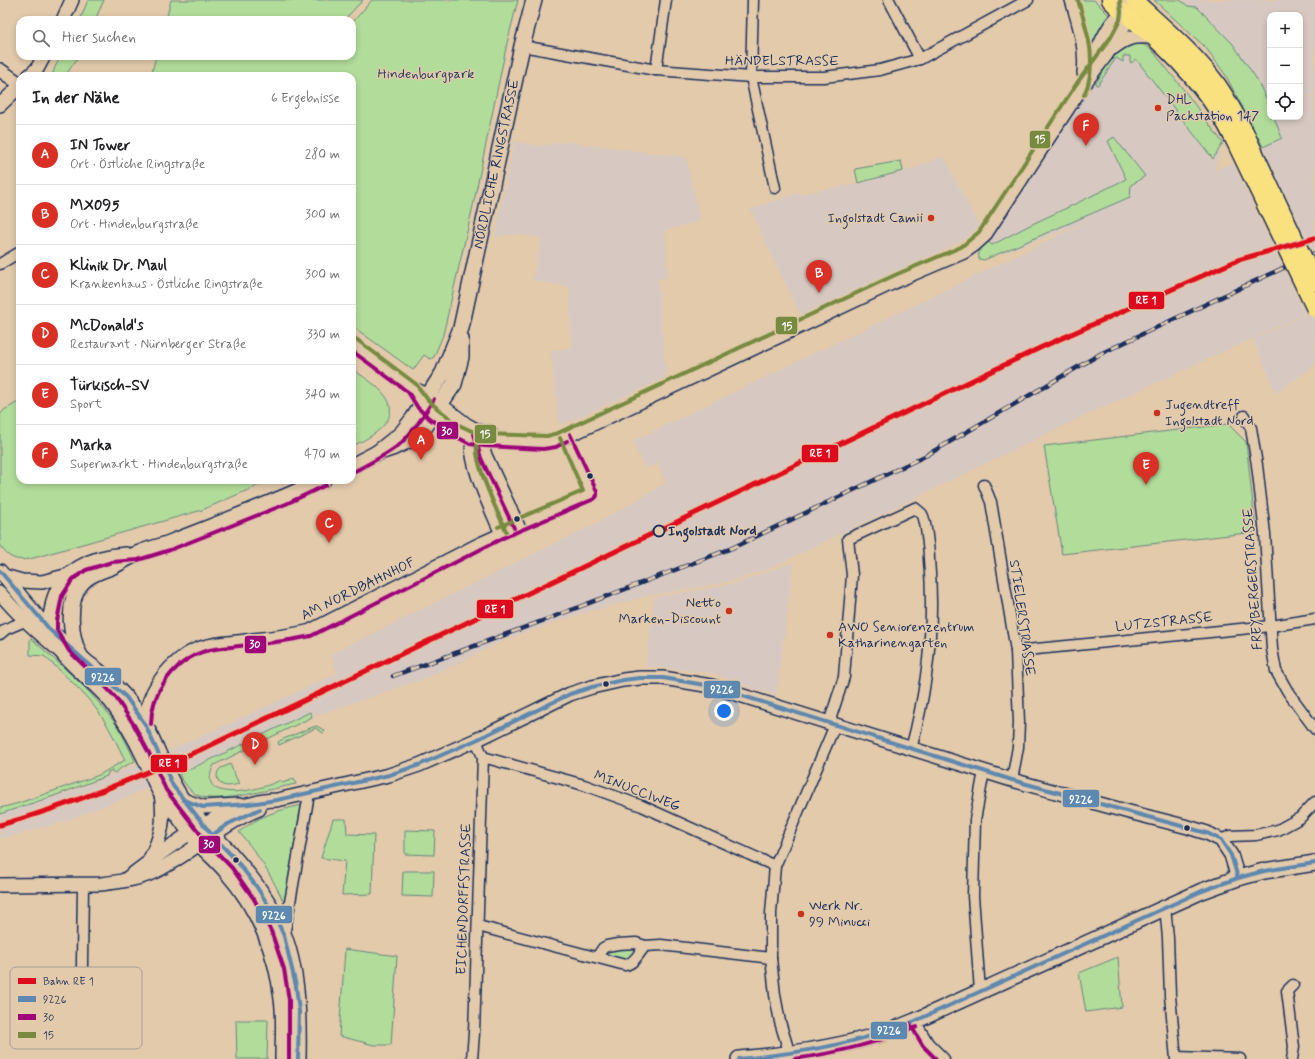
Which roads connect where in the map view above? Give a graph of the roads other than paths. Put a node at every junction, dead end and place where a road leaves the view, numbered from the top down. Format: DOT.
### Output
graph roads {
  1 [pos="72,0"];
  2 [pos="534,0"];
  3 [pos="666,0"];
  4 [pos="753,0"];
  5 [pos="889,0"];
  6 [pos="1028,0"];
  7 [pos="1072,0"];
  8 [pos="1110,0"];
  9 [pos="1134,0"];
  10 [pos="1126,7"];
  11 [pos="1151,15"];
  12 [pos="66,16"];
  13 [pos="1153,38"];
  14 [pos="522,46"];
  15 [pos="1106,55"];
  16 [pos="920,59"];
  17 [pos="42,60"];
  18 [pos="0,70"];
  19 [pos="656,70"];
  20 [pos="34,72"];
  21 [pos="751,78"];
  22 [pos="16,82"];
  23 [pos="1083,85"];
  24 [pos="16,89"];
  25 [pos="0,105"];
  26 [pos="1239,135"];
  27 [pos="775,188"];
  28 [pos="16,254"];
  29 [pos="0,264"];
  30 [pos="1315,282"];
  31 [pos="1315,309"];
  32 [pos="356,347"];
  33 [pos="432,404"];
  34 [pos="1244,416"];
  35 [pos="479,437"];
  36 [pos="356,464"];
  37 [pos="314,484"];
  38 [pos="984,485"];
  39 [pos="500,533"];
  40 [pos="136,554"];
  41 [pos="2,574"];
  42 [pos="69,575"];
  43 [pos="0,593"];
  44 [pos="72,603"];
  45 [pos="38,616"];
  46 [pos="1315,620"];
  47 [pos="1271,626"];
  48 [pos="51,631"];
  49 [pos="0,634"];
  50 [pos="1016,652"];
  51 [pos="64,655"];
  52 [pos="81,657"];
  53 [pos="145,724"];
  54 [pos="832,724"];
  55 [pos="1315,729"];
  56 [pos="476,740"];
  57 [pos="910,749"];
  58 [pos="483,757"];
  59 [pos="984,771"];
  60 [pos="1012,780"];
  61 [pos="161,793"];
  62 [pos="307,793"];
  63 [pos="183,800"];
  64 [pos="277,800"];
  65 [pos="1315,802"];
  66 [pos="249,804"];
  67 [pos="202,834"];
  68 [pos="1221,840"];
  69 [pos="148,863"];
  70 [pos="1315,863"];
  71 [pos="775,866"];
  72 [pos="1238,878"];
  73 [pos="124,880"];
  74 [pos="0,885"];
  75 [pos="83,885"];
  76 [pos="1165,906"];
  77 [pos="478,926"];
  78 [pos="284,936"];
  79 [pos="645,946"];
  80 [pos="597,957"];
  81 [pos="771,958"];
  82 [pos="82,967"];
  83 [pos="1293,985"];
  84 [pos="980,991"];
  85 [pos="915,1021"];
  86 [pos="791,1057"];
  87 [pos="1176,1058"];
  88 [pos="283,1059"];
  89 [pos="298,1059"];
  90 [pos="472,1059"];
  91 [pos="739,1059"];
  92 [pos="944,1059"];
  93 [pos="1240,1059"];
  94 [pos="1292,1059"];
  1 -- 12 [label="street"];
  2 -- 14 [label="main road, NÖRDLICHE RINGSTRASSE"];
  3 -- 19 [label="street"];
  4 -- 21 [label="street"];
  5 -- 16 [label="street"];
  6 -- 16 [label="street, HÄNDELSTRASSE"];
  7 -- 23 [label="street"];
  8 -- 10 [label="main road"];
  9 -- 11 [label="main road"];
  10 -- 11 [label="street"];
  10 -- 13 [label="main road"];
  10 -- 15 [label="street"];
  10 -- 23 [label="street"];
  11 -- 26 [label="main road"];
  13 -- 15 [label="street"];
  13 -- 26 [label="main road"];
  14 -- 19 [label="street, HÄNDELSTRASSE"];
  14 -- 33 [label="main road, NÖRDLICHE RINGSTRASSE"];
  15 -- 23 [label="street"];
  16 -- 21 [label="street, HÄNDELSTRASSE"];
  17 -- 20 [label="street"];
  18 -- 22 [label="street"];
  19 -- 21 [label="street, HÄNDELSTRASSE"];
  21 -- 27 [label="street"];
  23 -- 35 [label="street"];
  24 -- 25 [label="street"];
  26 -- 30 [label="main road, bridge"];
  26 -- 31 [label="main road, bridge"];
  28 -- 29 [label="street"];
  32 -- 33 [label="street"];
  33 -- 35 [label="street"];
  33 -- 36 [label="main road, NÖRDLICHE RINGSTRASSE"];
  34 -- 47 [label="street, FREYBERGERSTRASSE"];
  35 -- 39 [label="street"];
  35 -- 39 [label="street, AM NORDBAHNHOF"];
  37 -- 40 [label="main road"];
  38 -- 50 [label="street, STIELERSTRASSE"];
  39 -- 53 [label="street, AM NORDBAHNHOF"];
  40 -- 42 [label="main road"];
  40 -- 44 [label="main road"];
  41 -- 42 [label="street"];
  41 -- 45 [label="street"];
  42 -- 45 [label="main road"];
  43 -- 45 [label="street"];
  44 -- 45 [label="main road"];
  44 -- 52 [label="main road"];
  45 -- 48 [label="main road"];
  45 -- 49 [label="street"];
  45 -- 51 [label="street"];
  46 -- 47 [label="street, LUTZSTRASSE"];
  47 -- 50 [label="street, LUTZSTRASSE"];
  47 -- 55 [label="street, FREYBERGERSTRASSE"];
  48 -- 51 [label="main road"];
  48 -- 52 [label="street"];
  50 -- 60 [label="street, STIELERSTRASSE"];
  51 -- 61 [label="main road"];
  52 -- 53 [label="main road"];
  53 -- 63 [label="main road"];
  54 -- 56 [label="street"];
  54 -- 57 [label="street"];
  54 -- 57 [label="street"];
  54 -- 71 [label="street"];
  56 -- 58 [label="street, EICHENDORFFSTRASSE"];
  56 -- 62 [label="street"];
  57 -- 59 [label="street"];
  58 -- 71 [label="street, MINUCCIWEG"];
  58 -- 77 [label="street, EICHENDORFFSTRASSE"];
  59 -- 60 [label="street"];
  59 -- 84 [label="street"];
  60 -- 68 [label="street"];
  61 -- 67 [label="main road"];
  61 -- 69 [label="street"];
  62 -- 64 [label="street"];
  62 -- 78 [label="street"];
  63 -- 66 [label="street"];
  63 -- 67 [label="main road"];
  64 -- 66 [label="street"];
  64 -- 67 [label="street"];
  65 -- 68 [label="street"];
  66 -- 67 [label="street"];
  67 -- 69 [label="street"];
  67 -- 73 [label="street"];
  67 -- 78 [label="main road"];
  67 -- 88 [label="main road"];
  68 -- 72 [label="street"];
  69 -- 73 [label="street"];
  70 -- 72 [label="main road"];
  71 -- 81 [label="street"];
  72 -- 76 [label="main road"];
  73 -- 75 [label="street"];
  74 -- 75 [label="street"];
  75 -- 82 [label="street"];
  76 -- 84 [label="main road"];
  76 -- 87 [label="street"];
  77 -- 80 [label="street"];
  77 -- 90 [label="street, EICHENDORFFSTRASSE"];
  78 -- 89 [label="main road"];
  79 -- 80 [label="street"];
  79 -- 80 [label="street"];
  79 -- 81 [label="street"];
  81 -- 86 [label="street"];
  83 -- 94 [label="street"];
  84 -- 85 [label="main road"];
  85 -- 86 [label="main road"];
  85 -- 92 [label="street"];
  86 -- 91 [label="main road"];
  87 -- 93 [label="street"];
}
